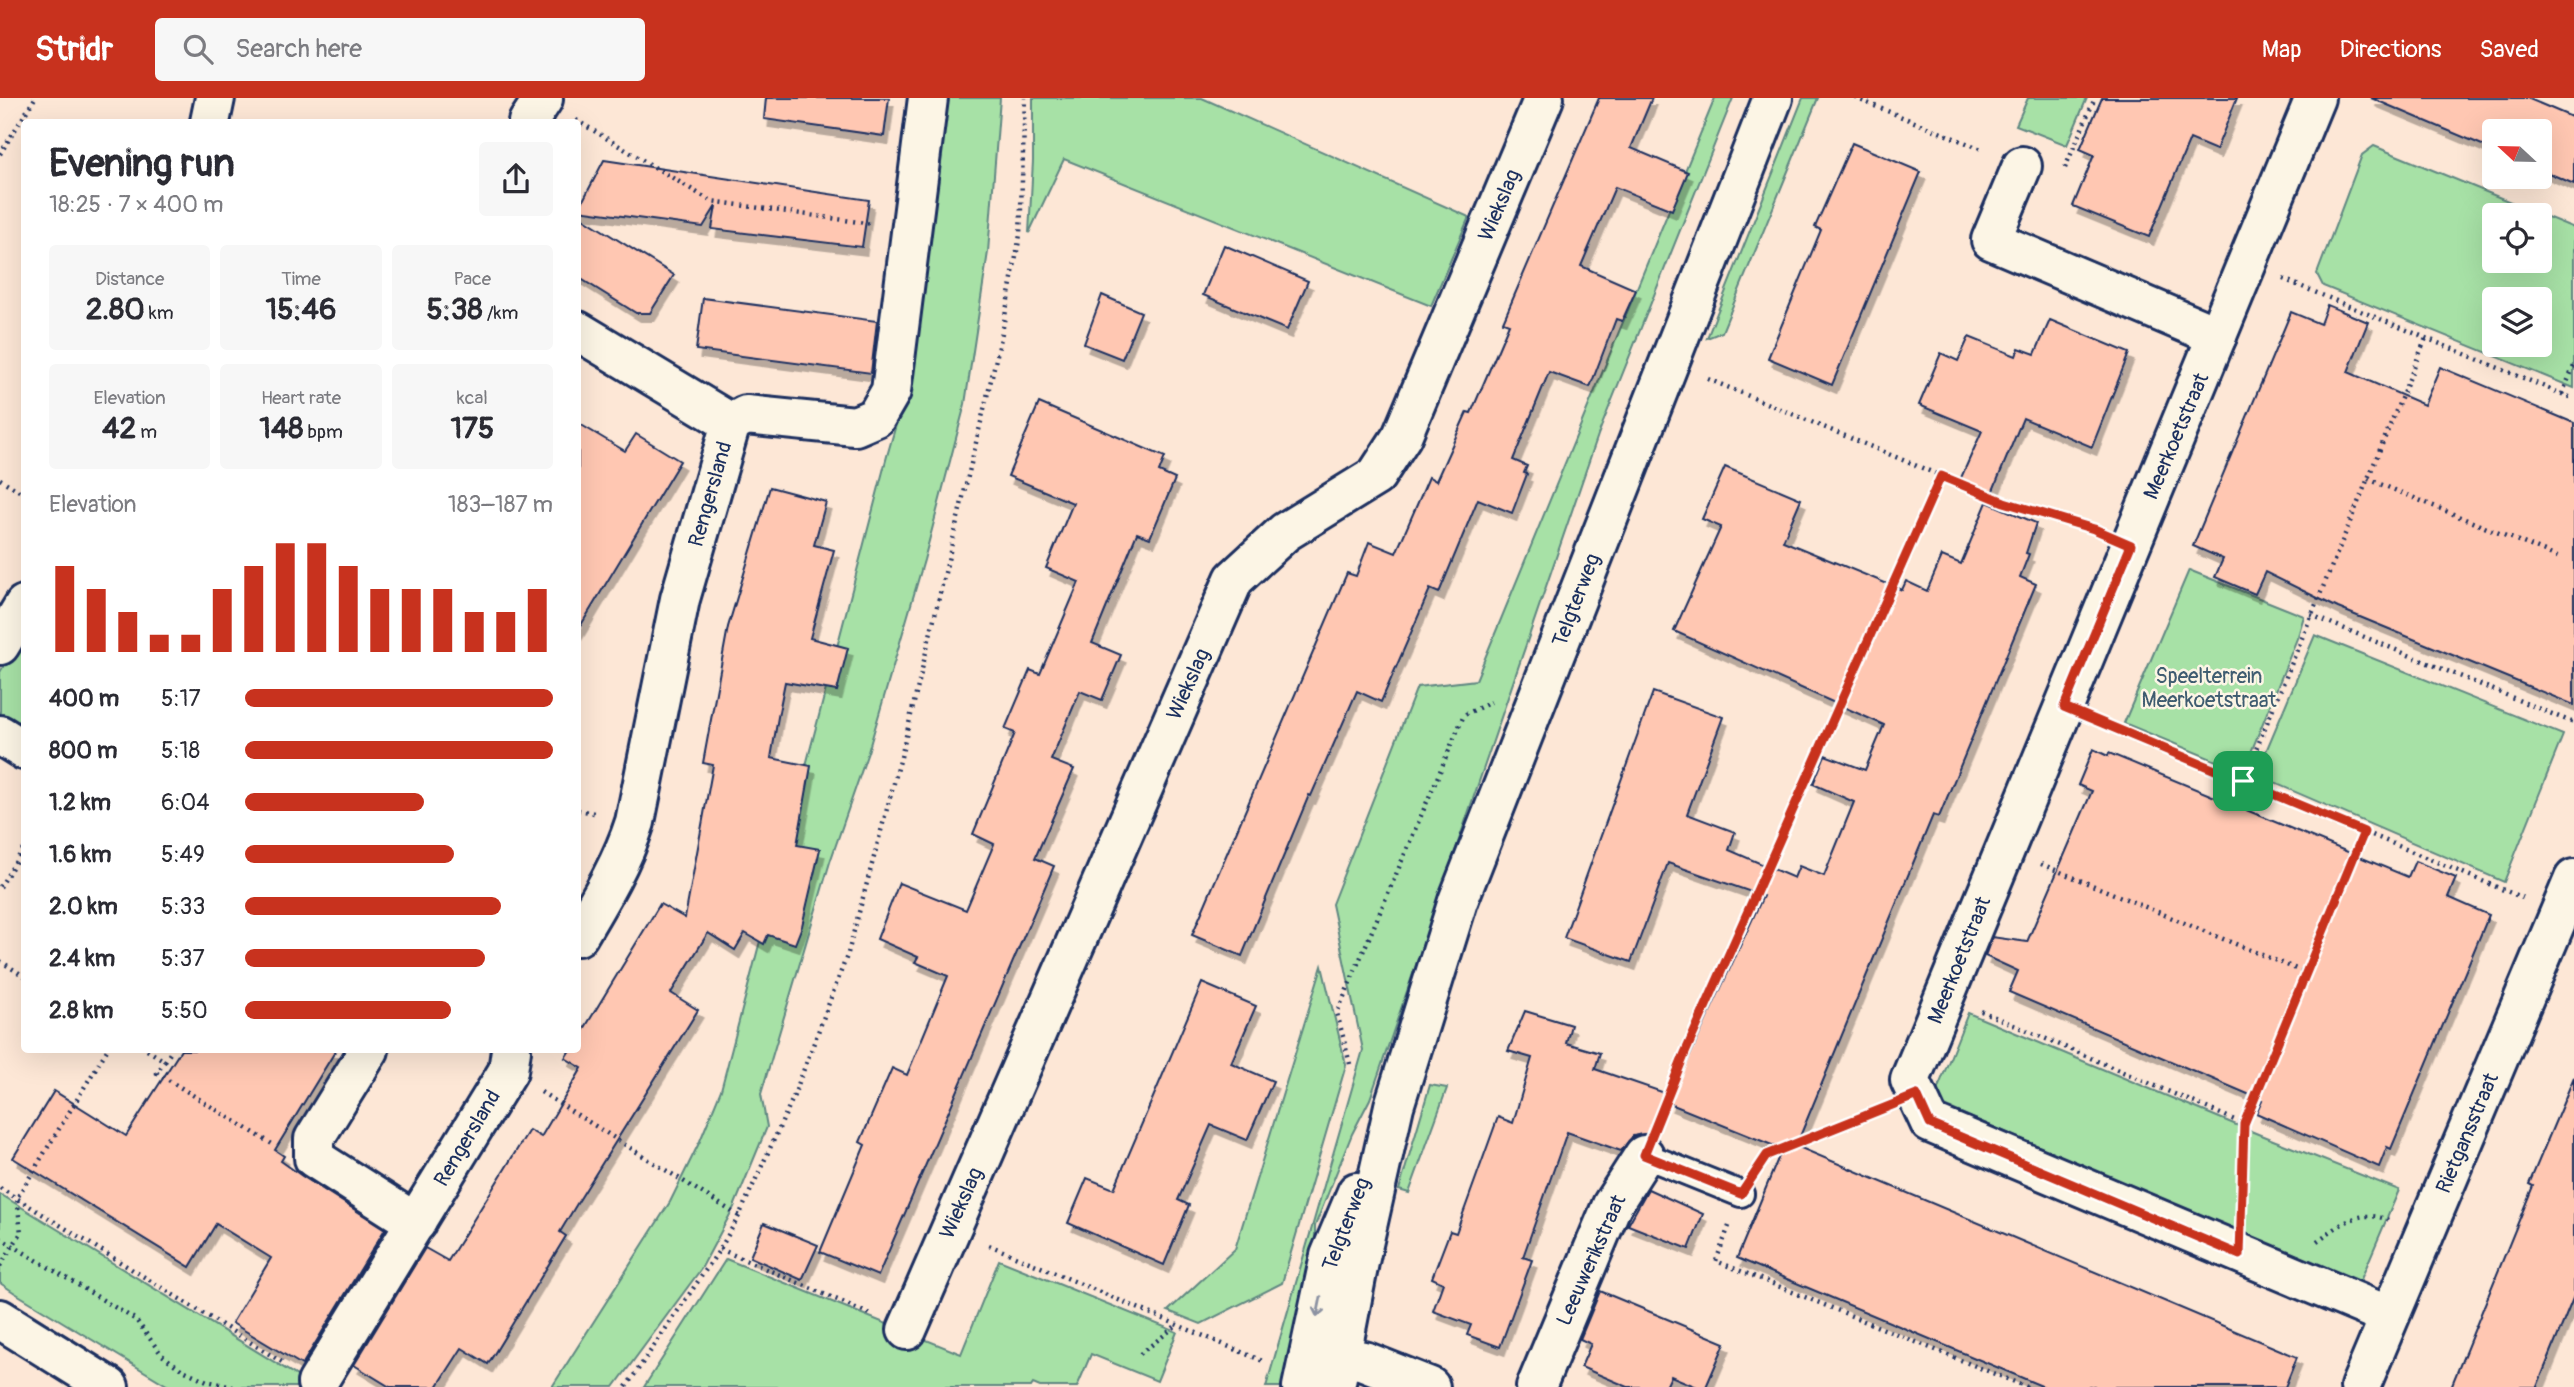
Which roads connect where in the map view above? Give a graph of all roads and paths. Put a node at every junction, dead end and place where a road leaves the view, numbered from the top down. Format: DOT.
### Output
graph roads {
  1 [pos="35,98"];
  2 [pos="215,98"];
  3 [pos="928,98"];
  4 [pos="1025,98"];
  5 [pos="1544,98"];
  6 [pos="1773,98"];
  7 [pos="1855,98"];
  8 [pos="2095,98"];
  9 [pos="2315,98"];
  10 [pos="22,119"];
  11 [pos="211,119"];
  12 [pos="21,120"];
  13 [pos="581,134"];
  14 [pos="0,154"];
  15 [pos="2022,166"];
  16 [pos="913,230"];
  17 [pos="2247,264"];
  18 [pos="581,333"];
  19 [pos="2217,336"];
  20 [pos="2426,338"];
  21 [pos="1669,362"];
  22 [pos="2574,366"];
  23 [pos="2562,394"];
  24 [pos="2574,399"];
  25 [pos="731,423"];
  26 [pos="1941,476"];
  27 [pos="2368,479"];
  28 [pos="0,480"];
  29 [pos="21,493"];
  30 [pos="2131,545"];
  31 [pos="2562,559"];
  32 [pos="21,610"];
  33 [pos="2311,615"];
  34 [pos="0,645"];
  35 [pos="1498,698"];
  36 [pos="2064,707"];
  37 [pos="2574,723"];
  38 [pos="2243,781"];
  39 [pos="2364,832"];
  40 [pos="2005,849"];
  41 [pos="21,853"];
  42 [pos="2574,879"];
  43 [pos="0,887"];
  44 [pos="2559,914"];
  45 [pos="581,931"];
  46 [pos="0,961"];
  47 [pos="21,973"];
  48 [pos="2306,973"];
  49 [pos="1945,996"];
  50 [pos="105,1053"];
  51 [pos="152,1053"];
  52 [pos="170,1053"];
  53 [pos="367,1053"];
  54 [pos="509,1060"];
  55 [pos="165,1061"];
  56 [pos="1350,1064"];
  57 [pos="1917,1095"];
  58 [pos="2244,1124"];
  59 [pos="314,1151"];
  60 [pos="1644,1155"];
  61 [pos="0,1188"];
  62 [pos="1741,1194"];
  63 [pos="17,1198"];
  64 [pos="739,1216"];
  65 [pos="416,1223"];
  66 [pos="950,1228"];
  67 [pos="2424,1235"];
  68 [pos="0,1238"];
  69 [pos="13,1246"];
  70 [pos="720,1249"];
  71 [pos="2240,1255"];
  72 [pos="0,1266"];
  73 [pos="2300,1280"];
  74 [pos="2389,1317"];
  75 [pos="0,1319"];
  76 [pos="1178,1325"];
  77 [pos="907,1329"];
  78 [pos="1140,1354"];
  79 [pos="1267,1363"];
  80 [pos="1329,1365"];
  81 [pos="317,1383"];
  82 [pos="109,1387"];
  83 [pos="233,1387"];
  84 [pos="626,1387"];
  85 [pos="1303,1387"];
  86 [pos="1430,1387"];
  87 [pos="1536,1387"];
  88 [pos="2026,1387"];
  89 [pos="2360,1387"];
  1 -- 10 [label="path"];
  2 -- 11 [label="street"];
  3 -- 16 [label="street, Rengersland"];
  4 -- 64 [label="path"];
  5 -- 66 [label="street, Wiekslag"];
  6 -- 21 [label="street, Telgterweg"];
  7 -- 15 [label="path"];
  8 -- 15 [label="path"];
  9 -- 17 [label="street, Meerkoetstraat"];
  12 -- 14 [label="path"];
  13 -- 16 [label="path"];
  15 -- 19 [label="street"];
  16 -- 25 [label="street, Rengersland"];
  17 -- 19 [label="street, Meerkoetstraat"];
  17 -- 20 [label="path"];
  18 -- 25 [label="street"];
  19 -- 30 [label="street, Meerkoetstraat"];
  20 -- 23 [label="path"];
  20 -- 27 [label="path"];
  21 -- 26 [label="path"];
  21 -- 80 [label="street, Telgterweg"];
  22 -- 23 [label="path"];
  23 -- 24 [label="path"];
  25 -- 45 [label="street, Rengersland"];
  26 -- 30 [label="path"];
  26 -- 60 [label="path"];
  27 -- 31 [label="path"];
  27 -- 33 [label="path"];
  28 -- 29 [label="path"];
  30 -- 36 [label="street, Meerkoetstraat"];
  32 -- 34 [label="street"];
  33 -- 37 [label="path"];
  33 -- 38 [label="path"];
  35 -- 56 [label="path"];
  36 -- 38 [label="path"];
  36 -- 40 [label="street, Meerkoetstraat"];
  38 -- 39 [label="path"];
  39 -- 44 [label="path"];
  39 -- 48 [label="path"];
  40 -- 48 [label="path"];
  40 -- 49 [label="street, Meerkoetstraat"];
  41 -- 43 [label="path"];
  42 -- 44 [label="street, Rietgansstraat"];
  44 -- 67 [label="street, Rietgansstraat"];
  46 -- 47 [label="path"];
  48 -- 58 [label="path"];
  49 -- 57 [label="street, Meerkoetstraat"];
  49 -- 58 [label="path"];
  50 -- 63 [label="path"];
  51 -- 55 [label="path"];
  52 -- 55 [label="path"];
  53 -- 59 [label="street"];
  54 -- 64 [label="path"];
  54 -- 65 [label="street, Rengersland"];
  55 -- 59 [label="path"];
  57 -- 62 [label="path"];
  57 -- 71 [label="street, Meerkoetstraat"];
  58 -- 71 [label="path"];
  59 -- 65 [label="street"];
  60 -- 62 [label="lane"];
  60 -- 87 [label="street, Leeuwerikstraat"];
  61 -- 63 [label="path"];
  62 -- 88 [label="path"];
  63 -- 69 [label="path"];
  63 -- 81 [label="path"];
  64 -- 70 [label="path"];
  65 -- 81 [label="street, Rengersland"];
  66 -- 76 [label="path"];
  66 -- 77 [label="street, Wiekslag"];
  67 -- 73 [label="path"];
  67 -- 74 [label="street, Rietgansstraat"];
  68 -- 69 [label="path"];
  69 -- 72 [label="path"];
  69 -- 83 [label="path"];
  70 -- 77 [label="path"];
  70 -- 84 [label="path"];
  71 -- 73 [label="street, Meerkoetstraat"];
  73 -- 74 [label="street, Meerkoetstraat"];
  74 -- 89 [label="street, Rietgansstraat"];
  75 -- 82 [label="street"];
  76 -- 78 [label="path"];
  76 -- 79 [label="path"];
  80 -- 85 [label="street, Telgterweg"];
  80 -- 86 [label="street"];
}
